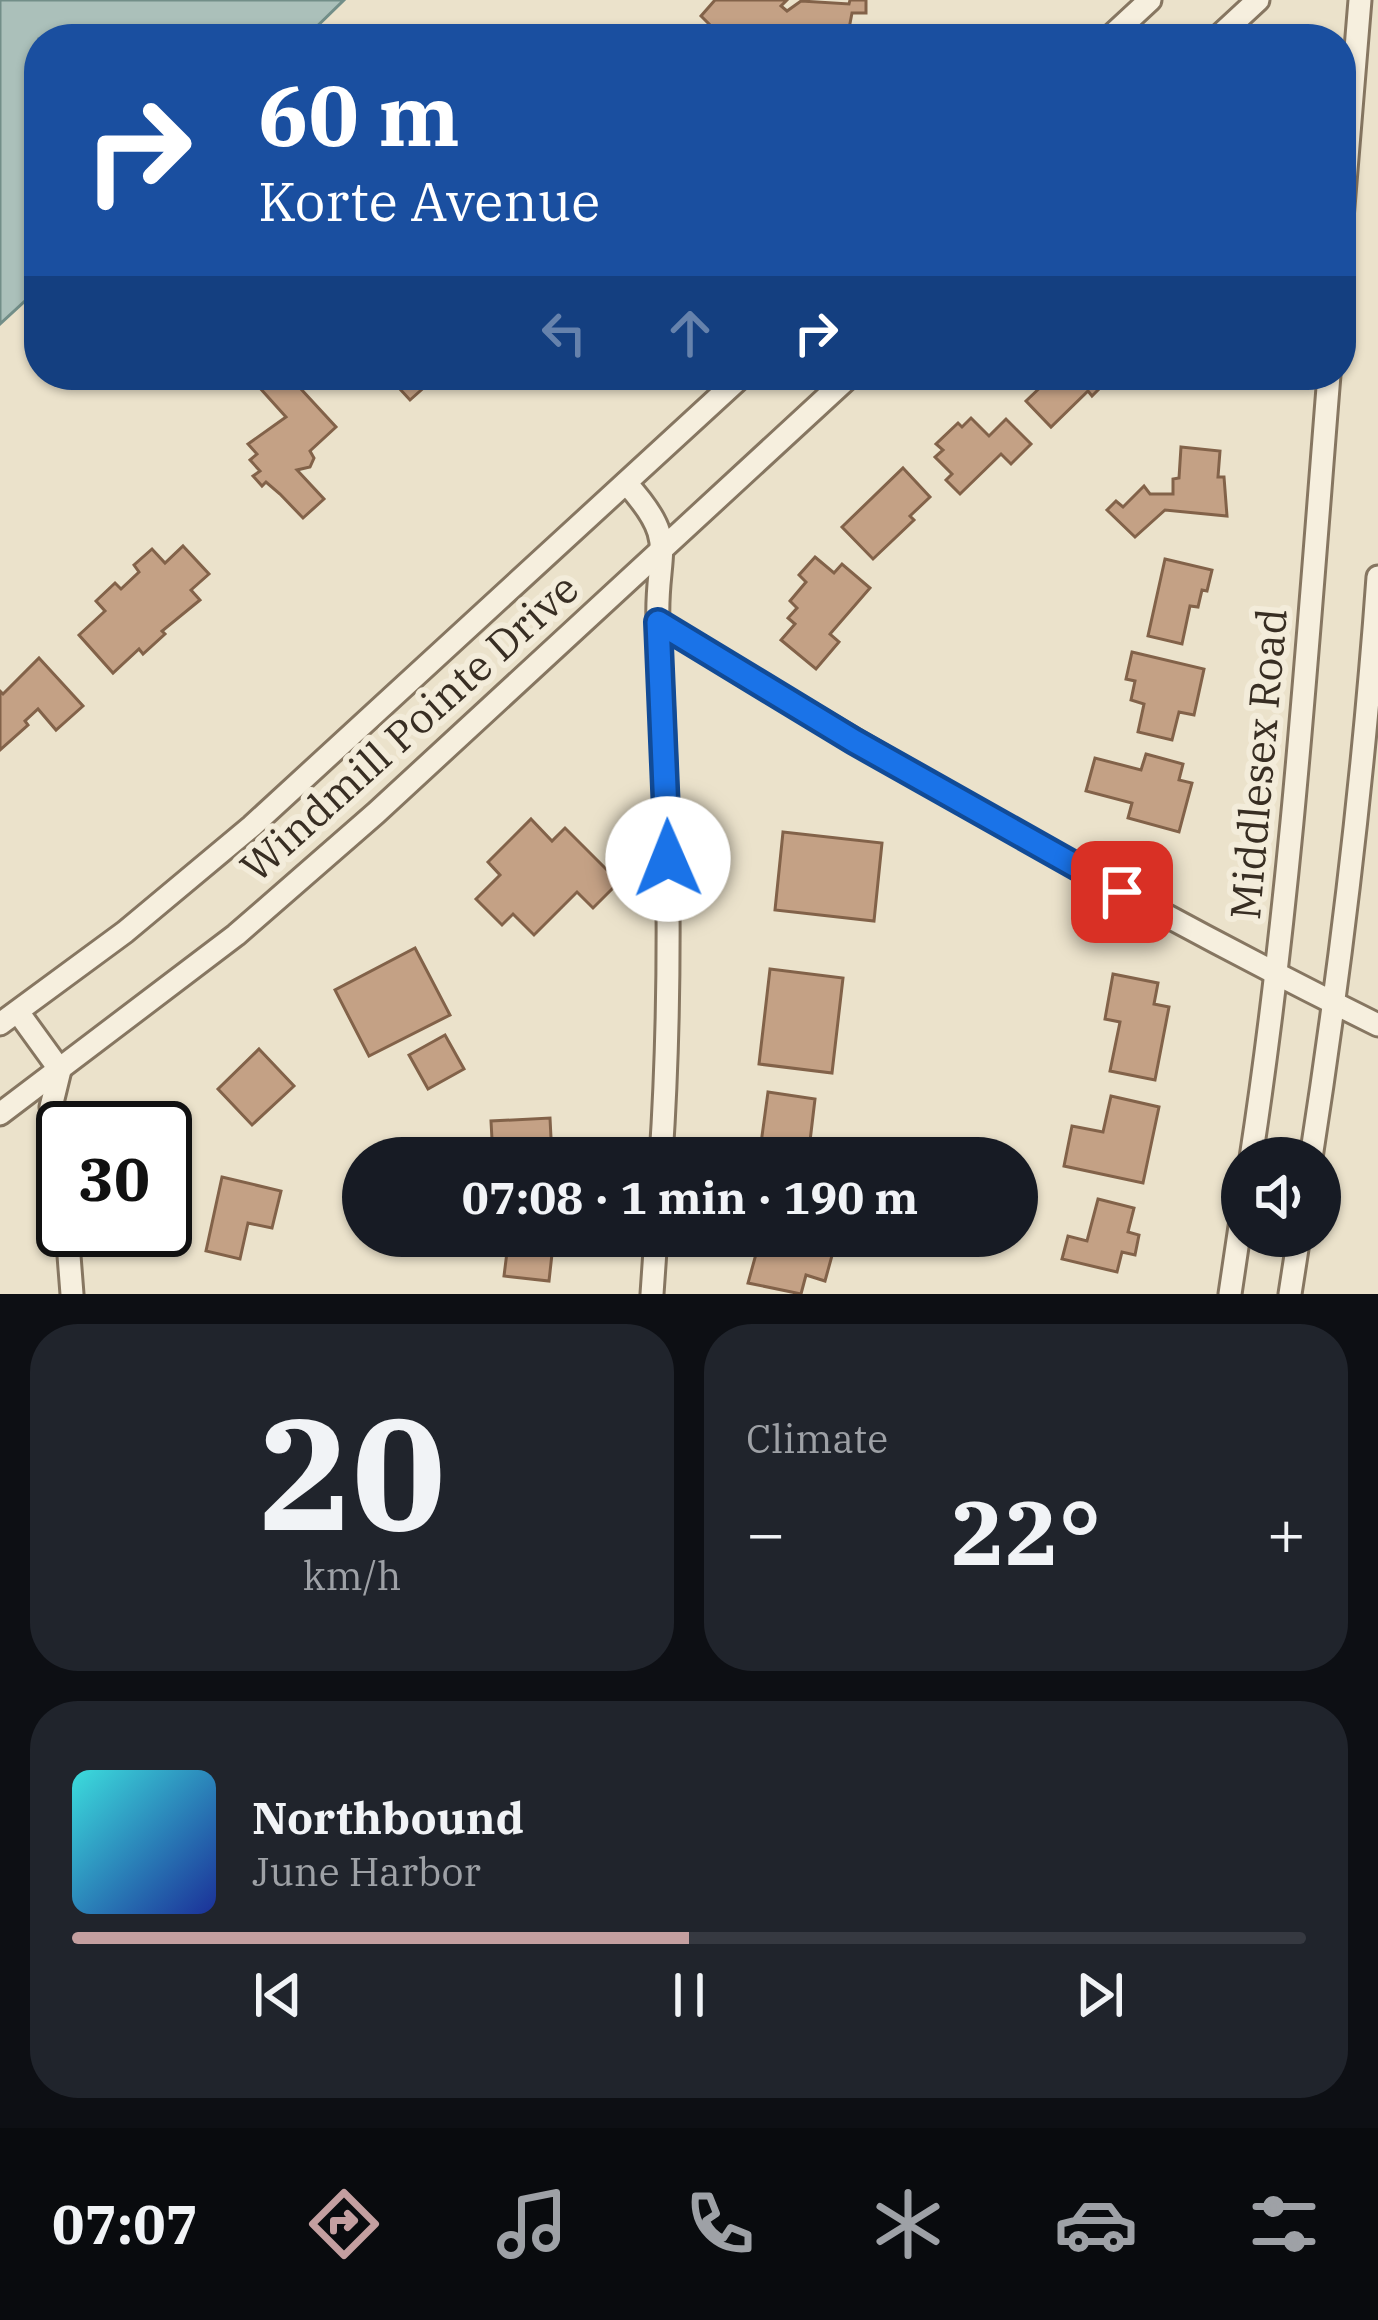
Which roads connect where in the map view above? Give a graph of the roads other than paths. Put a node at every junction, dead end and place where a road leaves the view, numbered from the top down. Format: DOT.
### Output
graph roads {
  1 [pos="1150,0"];
  2 [pos="1258,0"];
  3 [pos="1360,0"];
  4 [pos="1124,24"];
  5 [pos="1232,24"];
  6 [pos="1356,49"];
  7 [pos="727,390"];
  8 [pos="835,390"];
  9 [pos="1328,390"];
  10 [pos="626,483"];
  11 [pos="664,547"];
  12 [pos="1378,577"];
  13 [pos="658,622"];
  14 [pos="1277,976"];
  15 [pos="1334,1003"];
  16 [pos="9,1018"];
  17 [pos="1378,1024"];
  18 [pos="60,1070"];
  19 [pos="52,1101"];
  20 [pos="0,1114"];
  21 [pos="663,1137"];
  22 [pos="1254,1137"];
  23 [pos="1314,1137"];
  24 [pos="70,1257"];
  25 [pos="655,1257"];
  26 [pos="1235,1257"];
  27 [pos="1296,1257"];
  28 [pos="73,1294"];
  29 [pos="652,1294"];
  30 [pos="1229,1294"];
  31 [pos="1290,1294"];
  1 -- 4 [label="street"];
  2 -- 5 [label="street"];
  3 -- 6 [label="street"];
  7 -- 10 [label="street, Windmill Pointe Drive"];
  8 -- 11 [label="street, Windmill Pointe Drive"];
  9 -- 14 [label="street, Middlesex Road"];
  10 -- 11 [label="street"];
  10 -- 16 [label="street, Windmill Pointe Drive"];
  11 -- 13 [label="street"];
  11 -- 18 [label="street, Windmill Pointe Drive"];
  12 -- 15 [label="street"];
  13 -- 14 [label="street"];
  13 -- 21 [label="street"];
  14 -- 15 [label="street"];
  14 -- 22 [label="street, Middlesex Road"];
  15 -- 17 [label="street"];
  15 -- 23 [label="street"];
  16 -- 18 [label="street"];
  18 -- 19 [label="street"];
  18 -- 20 [label="street, Windmill Pointe Drive"];
  24 -- 28 [label="street"];
  25 -- 29 [label="street"];
  26 -- 30 [label="street"];
  27 -- 31 [label="street"];
}
